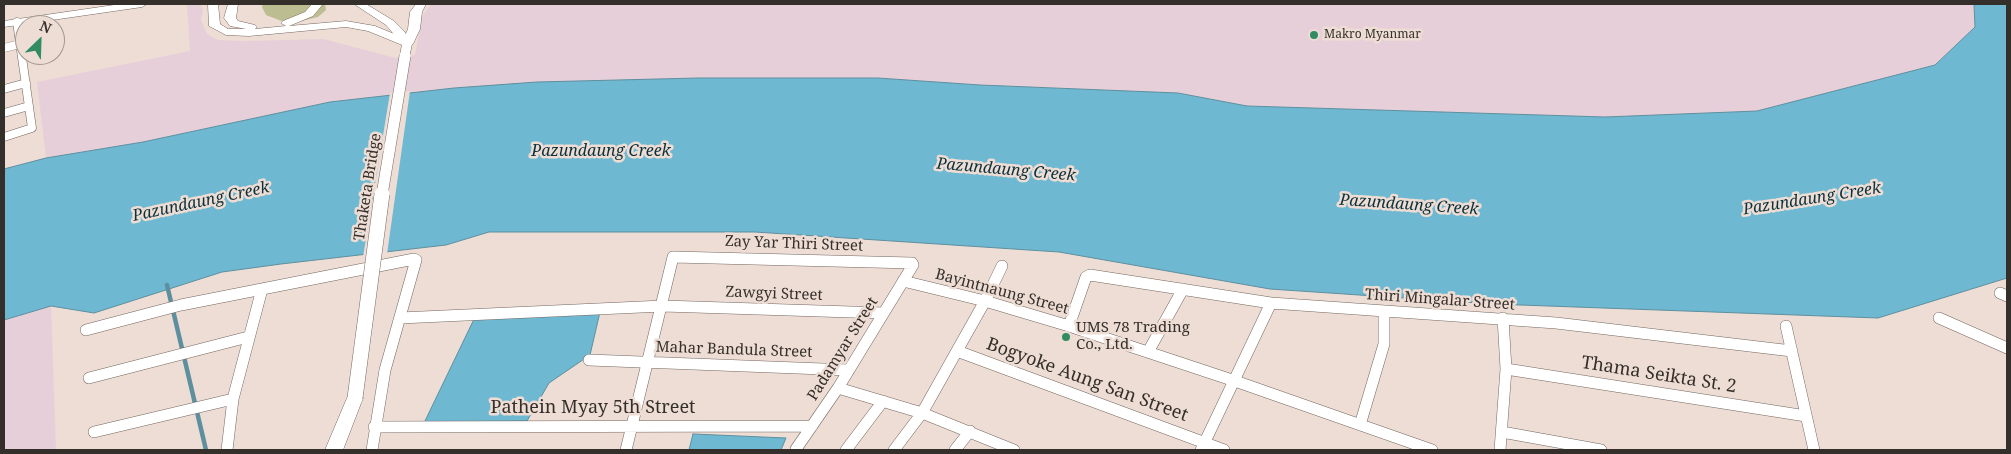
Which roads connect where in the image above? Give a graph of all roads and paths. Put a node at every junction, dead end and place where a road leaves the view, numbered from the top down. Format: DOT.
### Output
graph roads {
  1 [pos="94,4"];
  2 [pos="142,4"];
  3 [pos="213,4"];
  4 [pos="233,4"];
  5 [pos="318,4"];
  6 [pos="359,4"];
  7 [pos="421,4"];
  8 [pos="65,15"];
  9 [pos="4,23"];
  10 [pos="407,44"];
  11 [pos="23,65"];
  12 [pos="26,83"];
  13 [pos="4,89"];
  14 [pos="29,106"];
  15 [pos="4,112"];
  16 [pos="4,137"];
  17 [pos="912,263"];
  18 [pos="1002,266"];
  19 [pos="903,281"];
  20 [pos="262,289"];
  21 [pos="1183,289"];
  22 [pos="985,301"];
  23 [pos="1272,303"];
  24 [pos="663,306"];
  25 [pos="1384,311"];
  26 [pos="884,313"];
  27 [pos="400,318"];
  28 [pos="1503,318"];
  29 [pos="1939,318"];
  30 [pos="1069,326"];
  31 [pos="1786,326"];
  32 [pos="86,330"];
  33 [pos="248,337"];
  34 [pos="2007,348"];
  35 [pos="957,350"];
  36 [pos="1792,351"];
  37 [pos="1148,352"];
  38 [pos="589,360"];
  39 [pos="647,361"];
  40 [pos="1506,369"];
  41 [pos="849,370"];
  42 [pos="89,378"];
  43 [pos="1235,381"];
  44 [pos="838,388"];
  45 [pos="234,399"];
  46 [pos="884,401"];
  47 [pos="922,413"];
  48 [pos="1806,416"];
  49 [pos="632,425"];
  50 [pos="1360,425"];
  51 [pos="812,426"];
  52 [pos="374,427"];
  53 [pos="970,431"];
  54 [pos="94,432"];
  55 [pos="1502,432"];
  56 [pos="1203,447"];
  57 [pos="796,449"];
  58 [pos="227,450"];
  59 [pos="334,450"];
  60 [pos="372,450"];
  61 [pos="626,450"];
  62 [pos="846,450"];
  63 [pos="894,450"];
  64 [pos="955,450"];
  65 [pos="1014,450"];
  66 [pos="1224,450"];
  67 [pos="1432,450"];
  68 [pos="1500,450"];
  69 [pos="1602,450"];
  70 [pos="1814,450"];
  1 -- 9 [label="main road"];
  2 -- 8 [label="main road"];
  3 -- 10 [label="main road"];
  4 -- 5 [label="main road"];
  6 -- 10 [label="main road"];
  7 -- 10 [label="main road"];
  10 -- 59 [label="main road, Thaketa Bridge, bridge"];
  11 -- 12 [label="street"];
  12 -- 13 [label="street"];
  12 -- 14 [label="street"];
  14 -- 15 [label="street"];
  14 -- 16 [label="street"];
  17 -- 19 [label="street, Padamyar Street"];
  17 -- 24 [label="street, Zay Yar Thiri Street"];
  18 -- 22 [label="street"];
  19 -- 22 [label="street, Bayintnaung Street"];
  19 -- 26 [label="street, Padamyar Street"];
  20 -- 27 [label="street"];
  20 -- 32 [label="street"];
  20 -- 33 [label="street"];
  21 -- 23 [label="street, Thiri Mingalar Street"];
  21 -- 30 [label="street, Thiri Mingalar Street"];
  21 -- 37 [label="street"];
  22 -- 30 [label="street, Bayintnaung Street"];
  22 -- 35 [label="street"];
  23 -- 25 [label="street, Thiri Mingalar Street"];
  23 -- 43 [label="street"];
  24 -- 26 [label="street, Zawgyi Street"];
  24 -- 27 [label="street, Zawgyi Street"];
  24 -- 39 [label="street"];
  25 -- 28 [label="street, Thiri Mingalar Street"];
  25 -- 50 [label="street"];
  26 -- 41 [label="street, Padamyar Street"];
  27 -- 52 [label="street"];
  28 -- 36 [label="street, Thiri Mingalar Street"];
  28 -- 40 [label="street"];
  29 -- 34 [label="street"];
  30 -- 37 [label="street, Bayintnaung Street"];
  31 -- 36 [label="street"];
  33 -- 42 [label="street"];
  33 -- 45 [label="street"];
  35 -- 47 [label="street"];
  35 -- 56 [label="street, Bogyoke Aung San Street"];
  36 -- 48 [label="street"];
  37 -- 43 [label="street, Bayintnaung Street"];
  38 -- 39 [label="street, Mahar Bandula Street"];
  39 -- 41 [label="street, Mahar Bandula Street"];
  39 -- 49 [label="street"];
  40 -- 48 [label="street, Thama Seikta St. 2"];
  40 -- 55 [label="street"];
  41 -- 44 [label="street, Padamyar Street"];
  43 -- 50 [label="street, Bayintnaung Street"];
  43 -- 56 [label="street"];
  44 -- 46 [label="street"];
  44 -- 51 [label="street, Padamyar Street"];
  45 -- 54 [label="street"];
  45 -- 58 [label="street"];
  46 -- 47 [label="street"];
  46 -- 62 [label="street"];
  47 -- 53 [label="street"];
  47 -- 63 [label="street"];
  48 -- 70 [label="street"];
  49 -- 51 [label="street, Pathein Myay 5th Street"];
  49 -- 52 [label="street, Pathein Myay 5th Street"];
  49 -- 61 [label="street"];
  50 -- 67 [label="street, Bayintnaung Street"];
  51 -- 57 [label="street, Padamyar Street"];
  52 -- 60 [label="street"];
  53 -- 64 [label="street"];
  53 -- 65 [label="street"];
  55 -- 68 [label="street"];
  55 -- 69 [label="street"];
  56 -- 66 [label="street, Bogyoke Aung San Street"];
}
